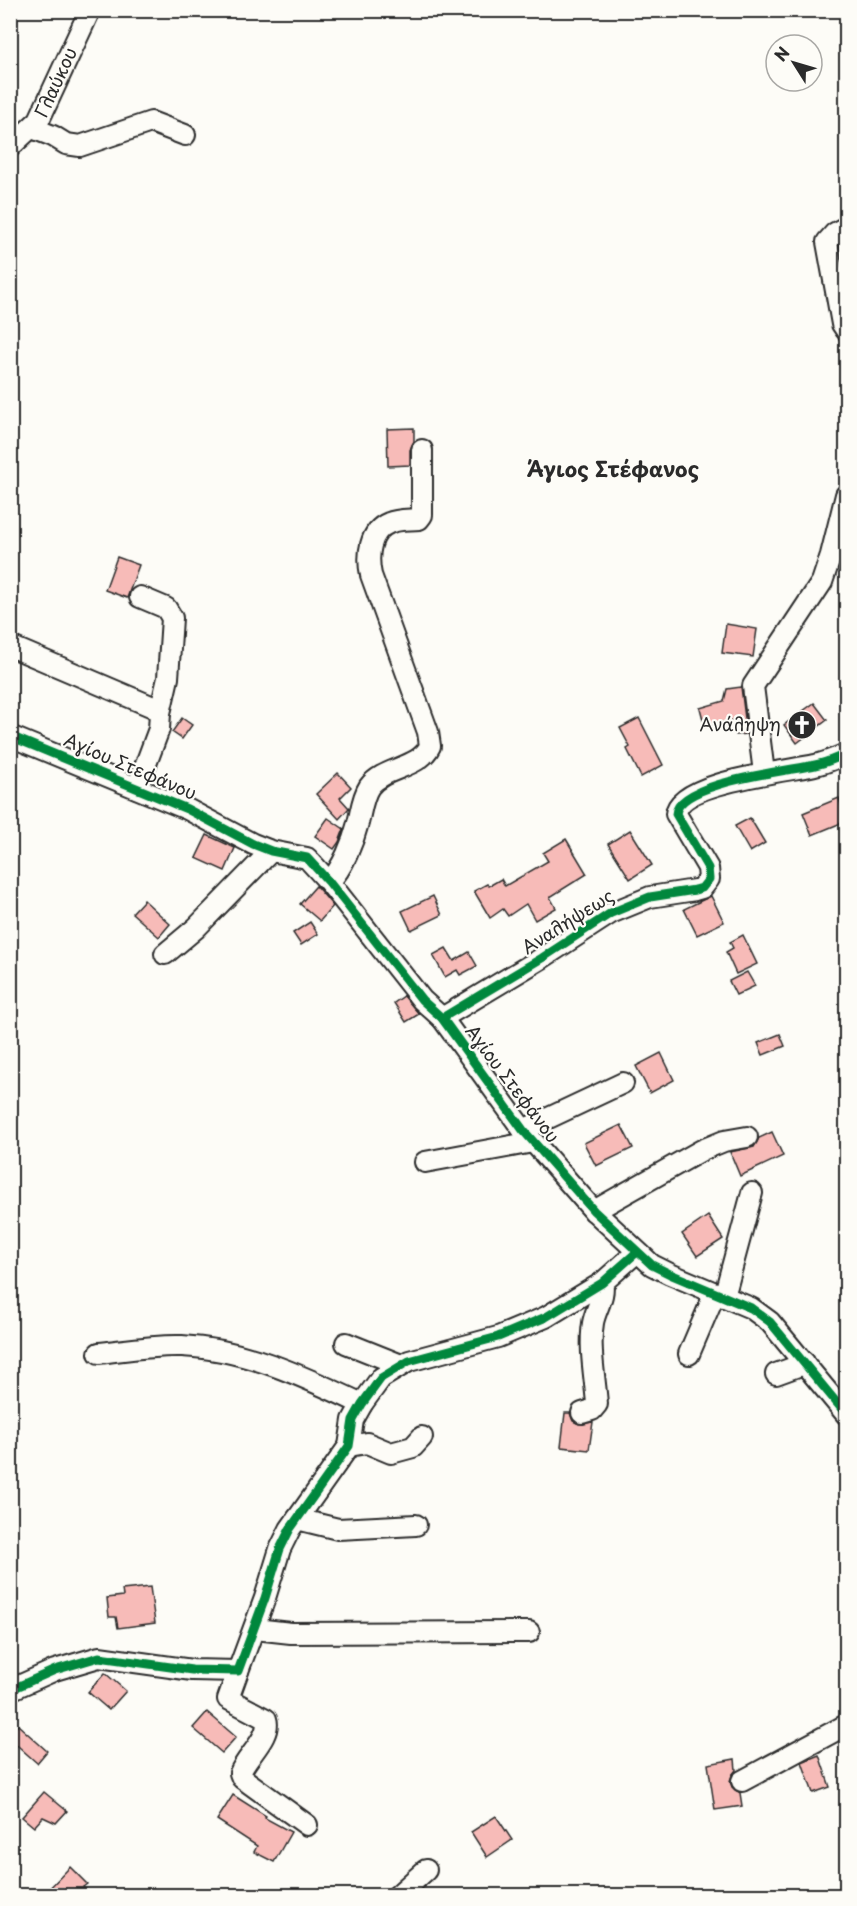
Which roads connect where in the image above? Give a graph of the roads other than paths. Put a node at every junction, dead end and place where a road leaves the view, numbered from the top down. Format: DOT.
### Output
graph roads {
  1 [pos="90,10"];
  2 [pos="32,128"];
  3 [pos="185,135"];
  4 [pos="10,147"];
  5 [pos="846,227"];
  6 [pos="846,330"];
  7 [pos="422,450"];
  8 [pos="846,495"];
  9 [pos="140,597"];
  10 [pos="10,646"];
  11 [pos="160,713"];
  12 [pos="10,736"];
  13 [pos="846,754"];
  14 [pos="764,773"];
  15 [pos="137,788"];
  16 [pos="271,850"];
  17 [pos="329,882"];
  18 [pos="165,954"];
  19 [pos="442,1018"];
  20 [pos="623,1083"];
  21 [pos="528,1136"];
  22 [pos="747,1137"];
  23 [pos="425,1162"];
  24 [pos="752,1193"];
  25 [pos="594,1211"];
  26 [pos="637,1252"];
  27 [pos="602,1283"];
  28 [pos="720,1295"];
  29 [pos="346,1343"];
  30 [pos="99,1353"];
  31 [pos="689,1354"];
  32 [pos="804,1362"];
  33 [pos="401,1365"];
  34 [pos="776,1374"];
  35 [pos="362,1404"];
  36 [pos="582,1413"];
  37 [pos="846,1414"];
  38 [pos="422,1437"];
  39 [pos="349,1446"];
  40 [pos="297,1519"];
  41 [pos="416,1524"];
  42 [pos="255,1629"];
  43 [pos="529,1632"];
  44 [pos="238,1671"];
  45 [pos="10,1690"];
  46 [pos="846,1725"];
  47 [pos="742,1781"];
  48 [pos="307,1826"];
  49 [pos="426,1870"];
  50 [pos="397,1896"];
  1 -- 2 [label="street, Γλαύκου"];
  2 -- 3 [label="street"];
  2 -- 4 [label="street, Γλαύκου"];
  5 -- 6 [label="street"];
  7 -- 17 [label="street"];
  8 -- 14 [label="street"];
  9 -- 11 [label="street"];
  10 -- 11 [label="street"];
  11 -- 15 [label="street"];
  12 -- 15 [label="street, Αγίου Στεφάνου"];
  13 -- 14 [label="street, Αναλήψεως"];
  14 -- 19 [label="street, Αναλήψεως"];
  15 -- 16 [label="street, Αγίου Στεφάνου"];
  16 -- 17 [label="street, Αγίου Στεφάνου"];
  16 -- 18 [label="street"];
  17 -- 19 [label="street, Αγίου Στεφάνου"];
  19 -- 21 [label="street, Αγίου Στεφάνου"];
  20 -- 21 [label="street"];
  21 -- 23 [label="street"];
  21 -- 25 [label="street, Αγίου Στεφάνου"];
  22 -- 25 [label="street"];
  24 -- 28 [label="street"];
  25 -- 26 [label="street, Αγίου Στεφάνου"];
  26 -- 27 [label="street"];
  26 -- 28 [label="street, Αγίου Στεφάνου"];
  27 -- 33 [label="street"];
  27 -- 36 [label="street"];
  28 -- 31 [label="street"];
  28 -- 32 [label="street, Αγίου Στεφάνου"];
  29 -- 33 [label="street"];
  30 -- 35 [label="street"];
  32 -- 34 [label="street"];
  32 -- 37 [label="street, Αγίου Στεφάνου"];
  33 -- 35 [label="street"];
  35 -- 39 [label="street"];
  38 -- 39 [label="street"];
  39 -- 40 [label="street"];
  40 -- 41 [label="street"];
  40 -- 42 [label="street"];
  42 -- 43 [label="street"];
  42 -- 44 [label="street"];
  44 -- 45 [label="street"];
  44 -- 48 [label="street"];
  46 -- 47 [label="street"];
  49 -- 50 [label="street"];
}
